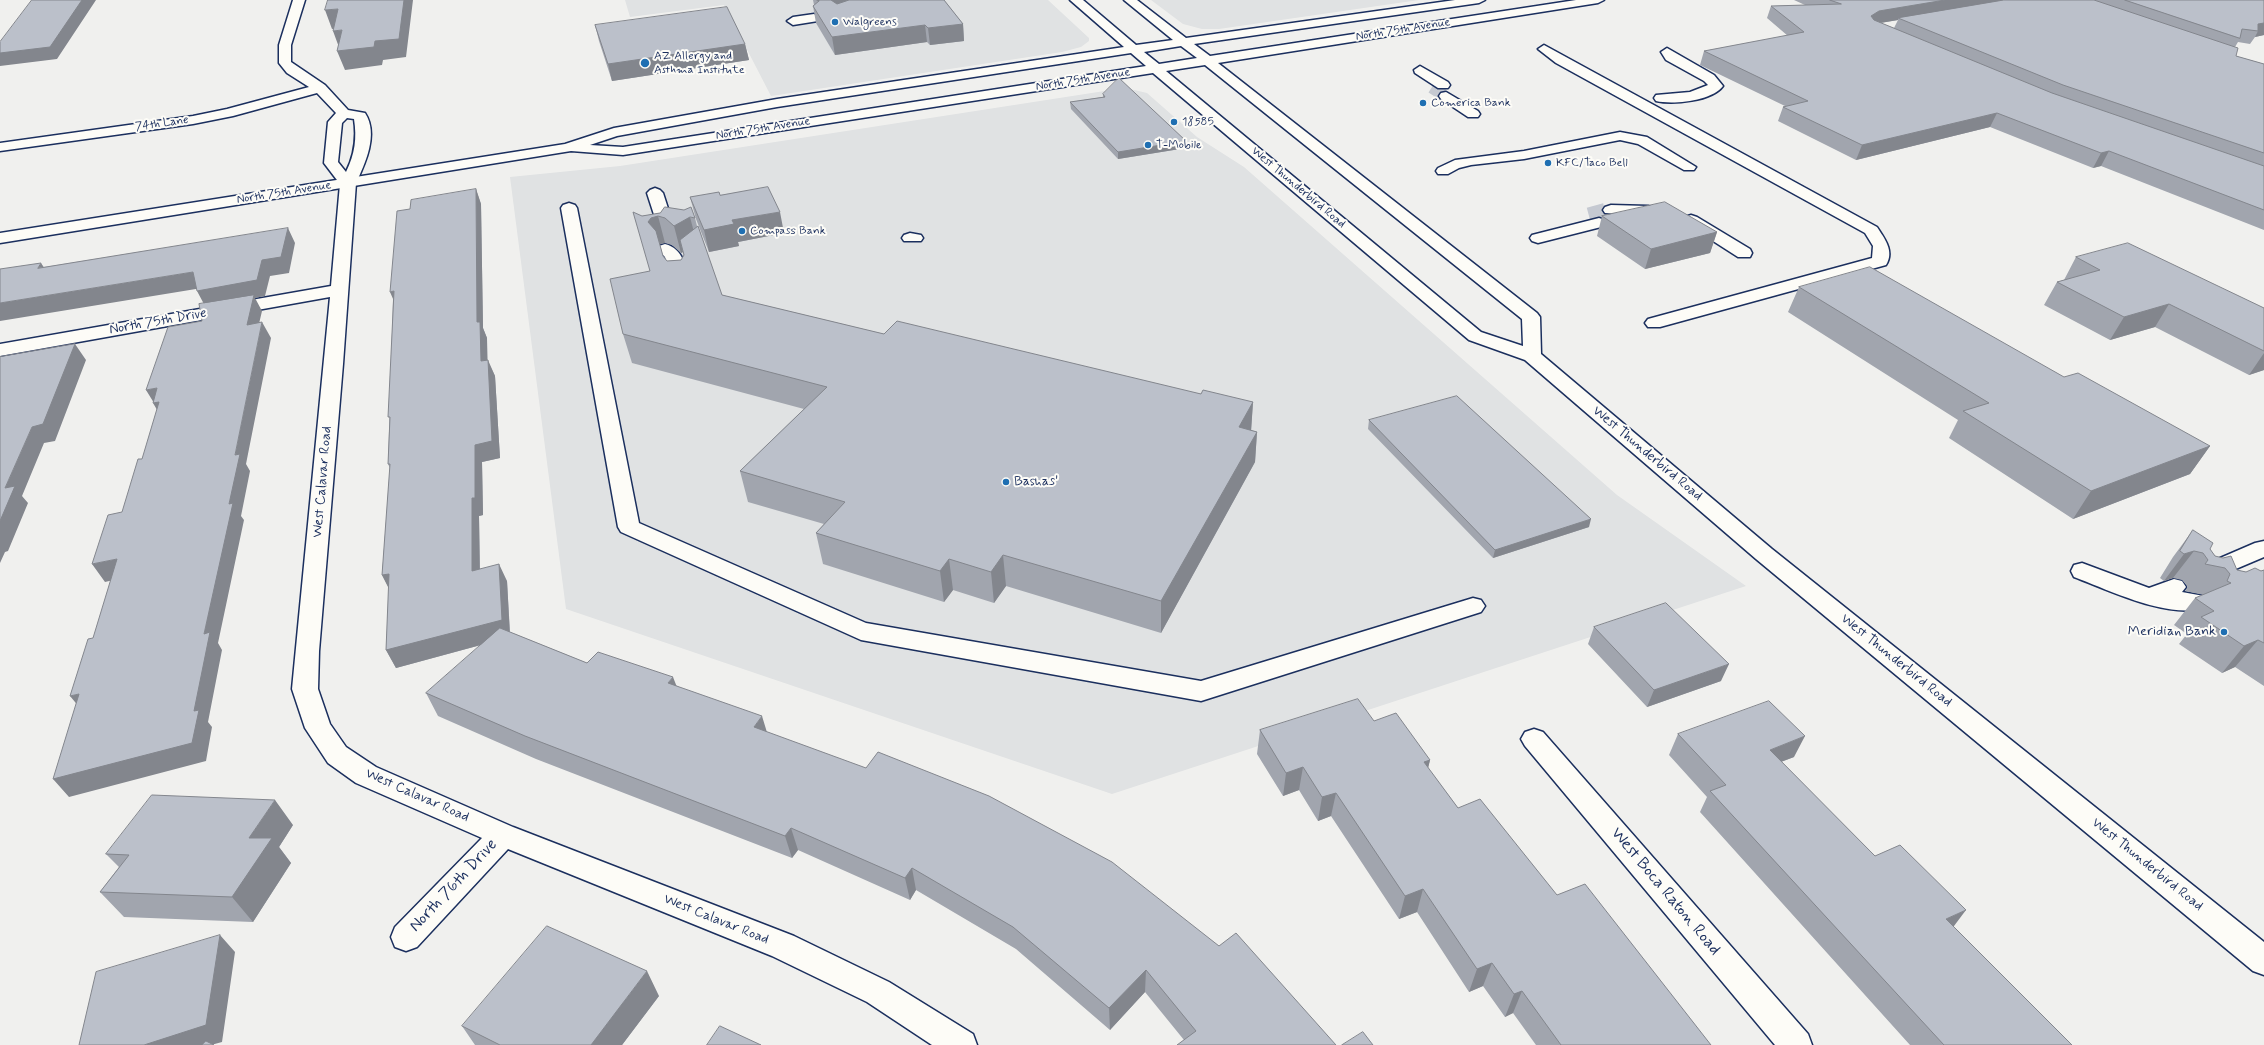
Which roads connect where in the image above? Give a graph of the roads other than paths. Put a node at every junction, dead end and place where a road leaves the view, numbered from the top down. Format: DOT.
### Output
graph roads {
  1 [pos="299,0"];
  2 [pos="1076,0"];
  3 [pos="1130,0"];
  4 [pos="1479,0"];
  5 [pos="1598,0"];
  6 [pos="814,18"];
  7 [pos="793,21"];
  8 [pos="1182,42"];
  9 [pos="1544,49"];
  10 [pos="1133,50"];
  11 [pos="1667,52"];
  12 [pos="1205,60"];
  13 [pos="1155,68"];
  14 [pos="1420,70"];
  15 [pos="320,88"];
  16 [pos="1661,98"];
  17 [pos="344,113"];
  18 [pos="1478,113"];
  19 [pos="363,135"];
  20 [pos="333,140"];
  21 [pos="0,147"];
  22 [pos="568,148"];
  23 [pos="1689,167"];
  24 [pos="1443,171"];
  25 [pos="348,183"];
  26 [pos="655,193"];
  27 [pos="569,208"];
  28 [pos="1622,217"];
  29 [pos="1594,224"];
  30 [pos="0,238"];
  31 [pos="1538,238"];
  32 [pos="1744,253"];
  33 [pos="681,282"];
  34 [pos="340,290"];
  35 [pos="1654,323"];
  36 [pos="0,350"];
  37 [pos="1532,356"];
  38 [pos="2263,548"];
  39 [pos="2082,571"];
  40 [pos="2216,577"];
  41 [pos="2174,587"];
  42 [pos="2149,597"];
  43 [pos="2196,602"];
  44 [pos="1473,606"];
  45 [pos="1534,739"];
  46 [pos="503,835"];
  47 [pos="406,938"];
  48 [pos="2264,961"];
  49 [pos="961,1045"];
  50 [pos="1796,1045"];
  1 -- 15 [label="main road"];
  2 -- 10 [label="main road, West Thunderbird Road"];
  3 -- 8 [label="main road"];
  4 -- 8 [label="main road, North 75th Avenue"];
  5 -- 12 [label="main road, North 75th Avenue"];
  6 -- 7 [label="main road"];
  8 -- 10 [label="main road, North 75th Avenue"];
  8 -- 12 [label="main road"];
  9 -- 35 [label="main road"];
  10 -- 13 [label="main road, West Thunderbird Road"];
  10 -- 22 [label="main road, North 75th Avenue"];
  11 -- 16 [label="main road"];
  12 -- 13 [label="main road, North 75th Avenue"];
  12 -- 37 [label="main road"];
  13 -- 22 [label="main road, North 75th Avenue"];
  13 -- 37 [label="main road, West Thunderbird Road"];
  14 -- 18 [label="main road"];
  15 -- 17 [label="main road"];
  15 -- 21 [label="main road, 74th Lane"];
  17 -- 19 [label="main road"];
  17 -- 20 [label="main road"];
  19 -- 20 [label="main road"];
  19 -- 25 [label="main road"];
  20 -- 25 [label="main road"];
  22 -- 25 [label="main road, North 75th Avenue"];
  23 -- 24 [label="main road"];
  25 -- 30 [label="main road, North 75th Avenue"];
  25 -- 34 [label="main road, West Calavar Road"];
  26 -- 33 [label="main road"];
  27 -- 44 [label="main road"];
  28 -- 32 [label="main road"];
  29 -- 31 [label="main road"];
  34 -- 36 [label="main road, North 75th Drive"];
  34 -- 46 [label="main road, West Calavar Road"];
  37 -- 48 [label="main road, West Thunderbird Road"];
  38 -- 40 [label="main road"];
  39 -- 42 [label="main road"];
  41 -- 42 [label="main road"];
  42 -- 43 [label="main road"];
  45 -- 50 [label="main road, West Boca Raton Road"];
  46 -- 47 [label="main road, North 76th Drive"];
  46 -- 49 [label="main road, West Calavar Road"];
}
